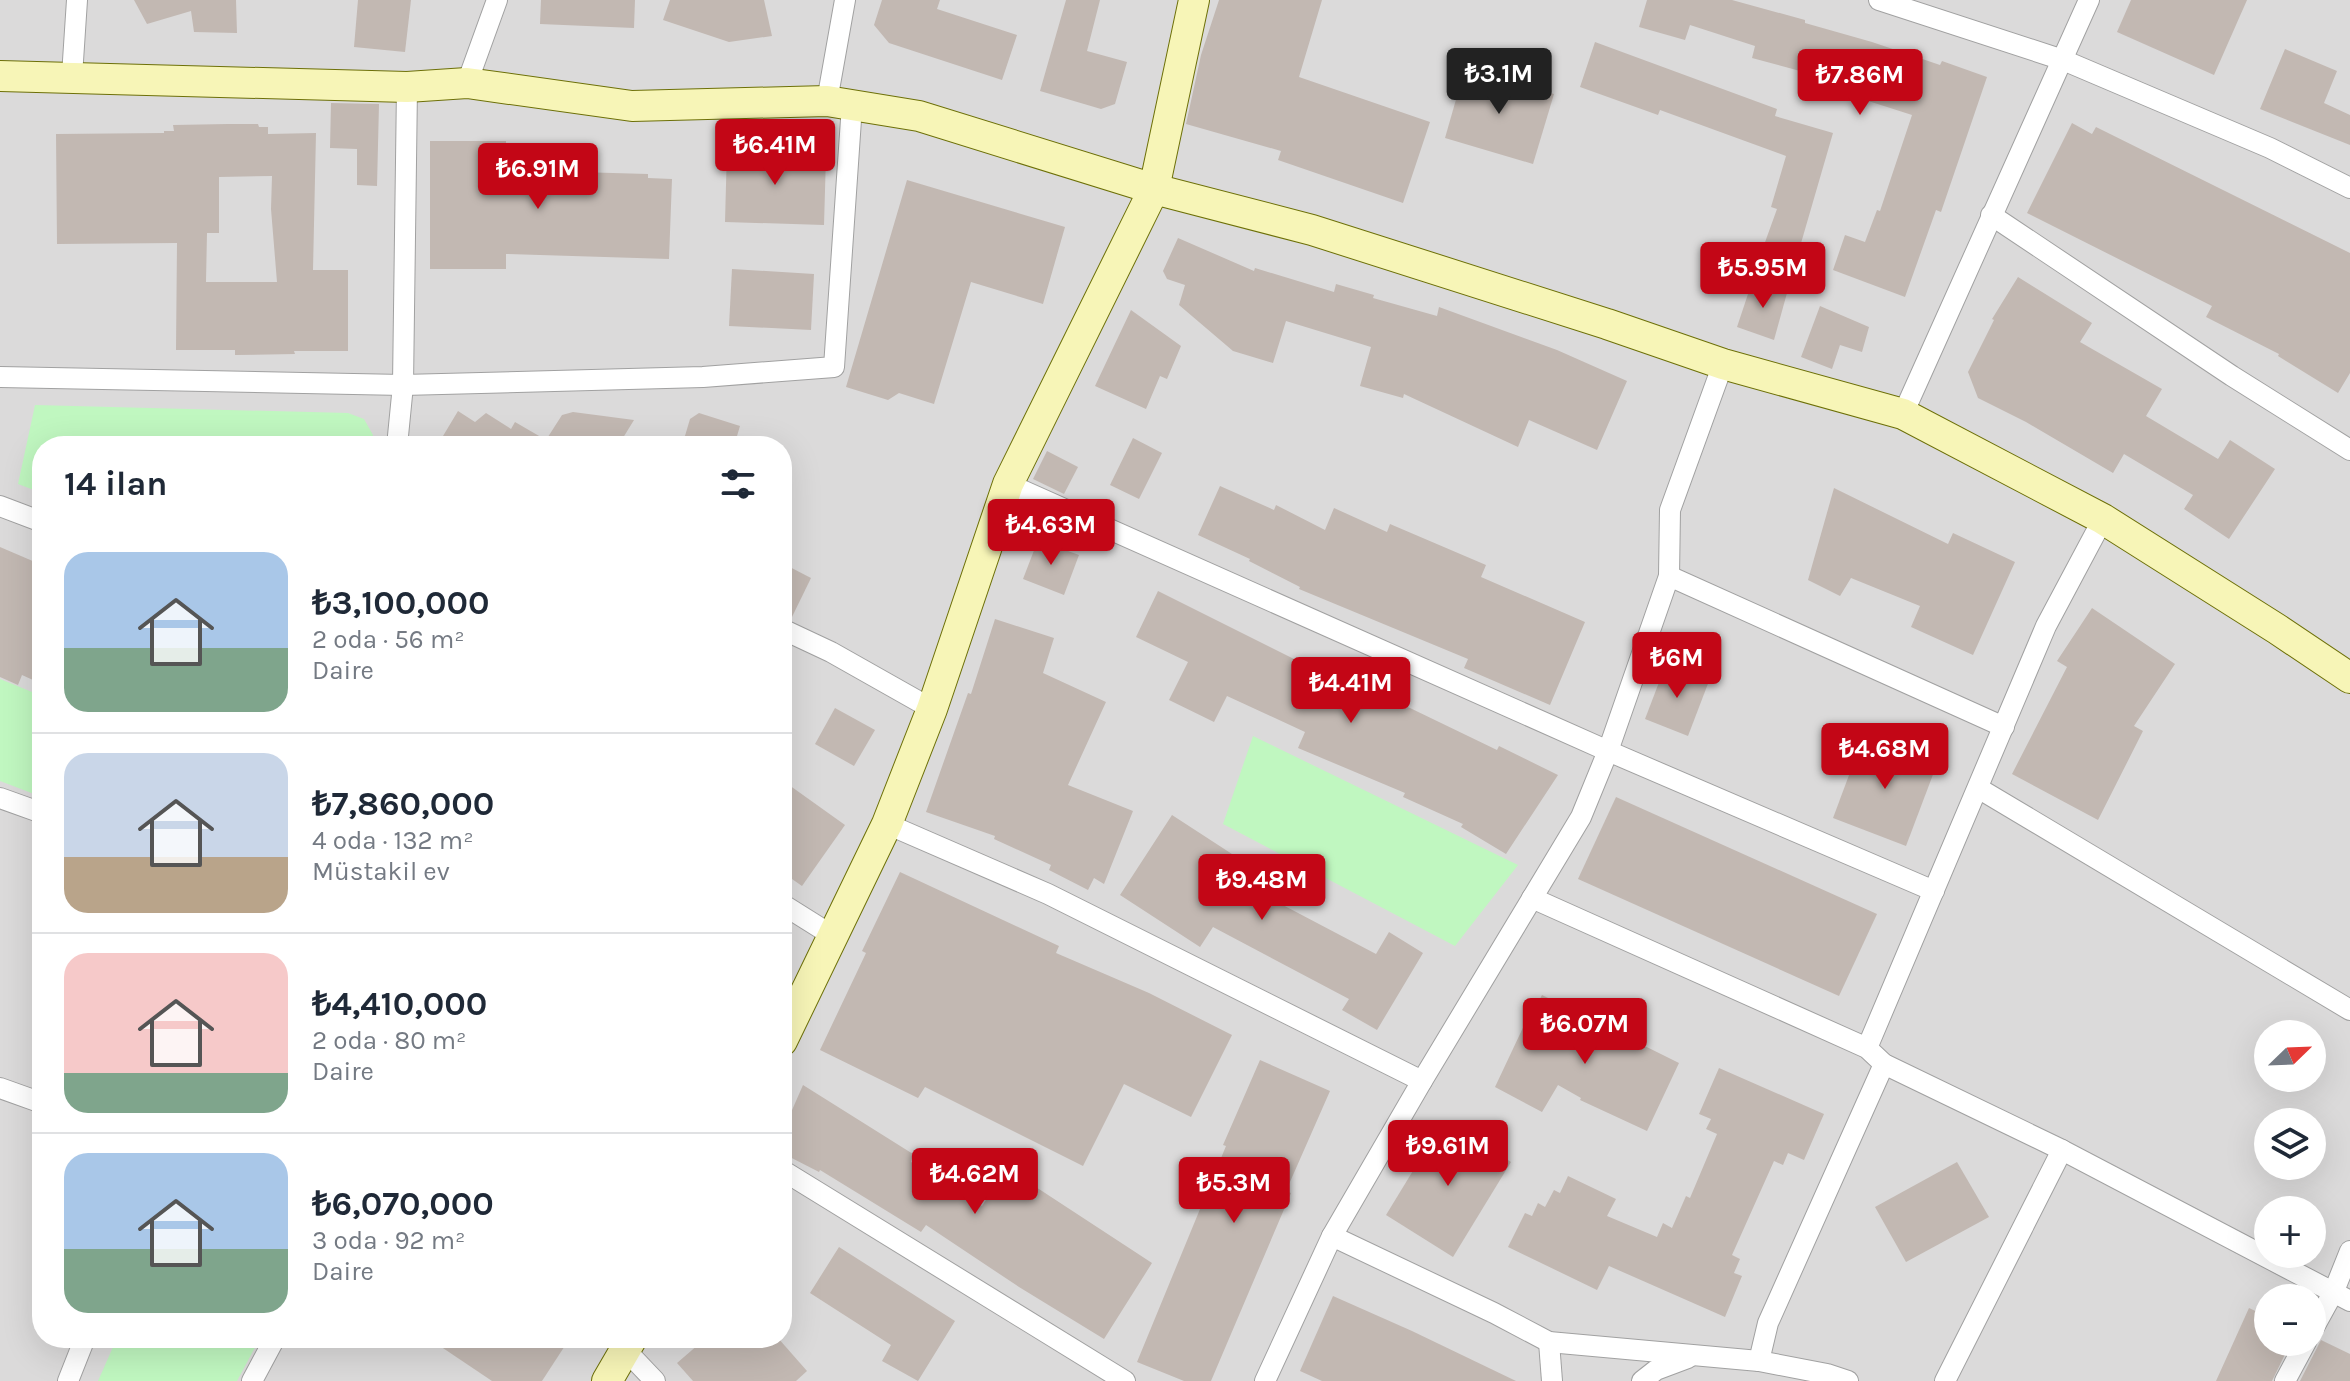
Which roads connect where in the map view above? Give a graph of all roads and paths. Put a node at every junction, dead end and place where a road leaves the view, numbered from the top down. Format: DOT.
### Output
graph roads {
  1 [pos="77,0"];
  2 [pos="497,0"];
  3 [pos="845,0"];
  4 [pos="1194,0"];
  5 [pos="1879,0"];
  6 [pos="2089,0"];
  7 [pos="2063,60"];
  8 [pos="0,76"];
  9 [pos="72,76"];
  10 [pos="467,83"];
  11 [pos="407,87"];
  12 [pos="839,103"];
  13 [pos="2350,188"];
  14 [pos="1154,189"];
  15 [pos="1991,215"];
  16 [pos="1723,364"];
  17 [pos="0,377"];
  18 [pos="403,385"];
  19 [pos="1903,414"];
  20 [pos="398,436"];
  21 [pos="2350,450"];
  22 [pos="1008,484"];
  23 [pos="0,506"];
  24 [pos="32,518"];
  25 [pos="2103,519"];
  26 [pos="1669,576"];
  27 [pos="792,634"];
  28 [pos="2350,678"];
  29 [pos="932,709"];
  30 [pos="2004,727"];
  31 [pos="1608,751"];
  32 [pos="1978,788"];
  33 [pos="0,798"];
  34 [pos="32,809"];
  35 [pos="887,824"];
  36 [pos="1934,891"];
  37 [pos="1532,898"];
  38 [pos="792,910"];
  39 [pos="833,936"];
  40 [pos="2350,1010"];
  41 [pos="792,1020"];
  42 [pos="1867,1048"];
  43 [pos="1884,1064"];
  44 [pos="1422,1081"];
  45 [pos="0,1088"];
  46 [pos="32,1099"];
  47 [pos="2062,1150"];
  48 [pos="792,1176"];
  49 [pos="1332,1236"];
  50 [pos="2350,1251"];
  51 [pos="2342,1296"];
  52 [pos="2326,1315"];
  53 [pos="1549,1342"];
  54 [pos="81,1348"];
  55 [pos="270,1348"];
  56 [pos="621,1348"];
  57 [pos="629,1348"];
  58 [pos="1695,1356"];
  59 [pos="2298,1356"];
  60 [pos="1759,1361"];
  61 [pos="1826,1378"];
  62 [pos="68,1381"];
  63 [pos="252,1381"];
  64 [pos="607,1381"];
  65 [pos="655,1381"];
  66 [pos="1125,1381"];
  67 [pos="1265,1381"];
  68 [pos="1552,1381"];
  69 [pos="1642,1381"];
  70 [pos="1848,1381"];
  71 [pos="1945,1381"];
  72 [pos="2285,1381"];
  1 -- 9 [label="street"];
  2 -- 10 [label="street"];
  3 -- 12 [label="street"];
  4 -- 14 [label="main road"];
  5 -- 7 [label="street"];
  6 -- 7 [label="street"];
  7 -- 13 [label="street"];
  7 -- 15 [label="street"];
  8 -- 9 [label="main road"];
  9 -- 11 [label="main road"];
  10 -- 11 [label="main road"];
  10 -- 12 [label="main road"];
  11 -- 18 [label="street"];
  12 -- 14 [label="main road"];
  12 -- 18 [label="street"];
  14 -- 16 [label="main road"];
  14 -- 22 [label="main road"];
  15 -- 19 [label="street"];
  15 -- 21 [label="street"];
  16 -- 19 [label="main road"];
  16 -- 26 [label="street"];
  17 -- 18 [label="street"];
  18 -- 20 [label="street"];
  19 -- 25 [label="main road"];
  22 -- 29 [label="main road"];
  22 -- 31 [label="street"];
  23 -- 24 [label="street"];
  25 -- 28 [label="main road"];
  25 -- 30 [label="street"];
  26 -- 30 [label="street"];
  26 -- 31 [label="street"];
  27 -- 29 [label="street"];
  29 -- 35 [label="main road"];
  30 -- 32 [label="street"];
  31 -- 36 [label="street"];
  31 -- 37 [label="street"];
  32 -- 36 [label="street"];
  32 -- 40 [label="street"];
  33 -- 34 [label="street"];
  35 -- 39 [label="main road"];
  35 -- 44 [label="street"];
  36 -- 42 [label="street"];
  37 -- 42 [label="street"];
  37 -- 44 [label="street"];
  38 -- 39 [label="street"];
  39 -- 41 [label="main road"];
  42 -- 43 [label="street"];
  43 -- 47 [label="street"];
  43 -- 60 [label="street"];
  44 -- 49 [label="street"];
  45 -- 46 [label="street"];
  47 -- 51 [label="street"];
  47 -- 71 [label="street"];
  48 -- 66 [label="street"];
  49 -- 53 [label="street"];
  49 -- 67 [label="street"];
  50 -- 51 [label="street"];
  51 -- 52 [label="street"];
  53 -- 58 [label="street"];
  53 -- 68 [label="street"];
  54 -- 62 [label="street"];
  55 -- 63 [label="street"];
  56 -- 64 [label="main road"];
  57 -- 65 [label="street"];
  58 -- 60 [label="street"];
  58 -- 69 [label="street"];
  59 -- 72 [label="street"];
  60 -- 61 [label="street"];
  61 -- 70 [label="street"];
}
